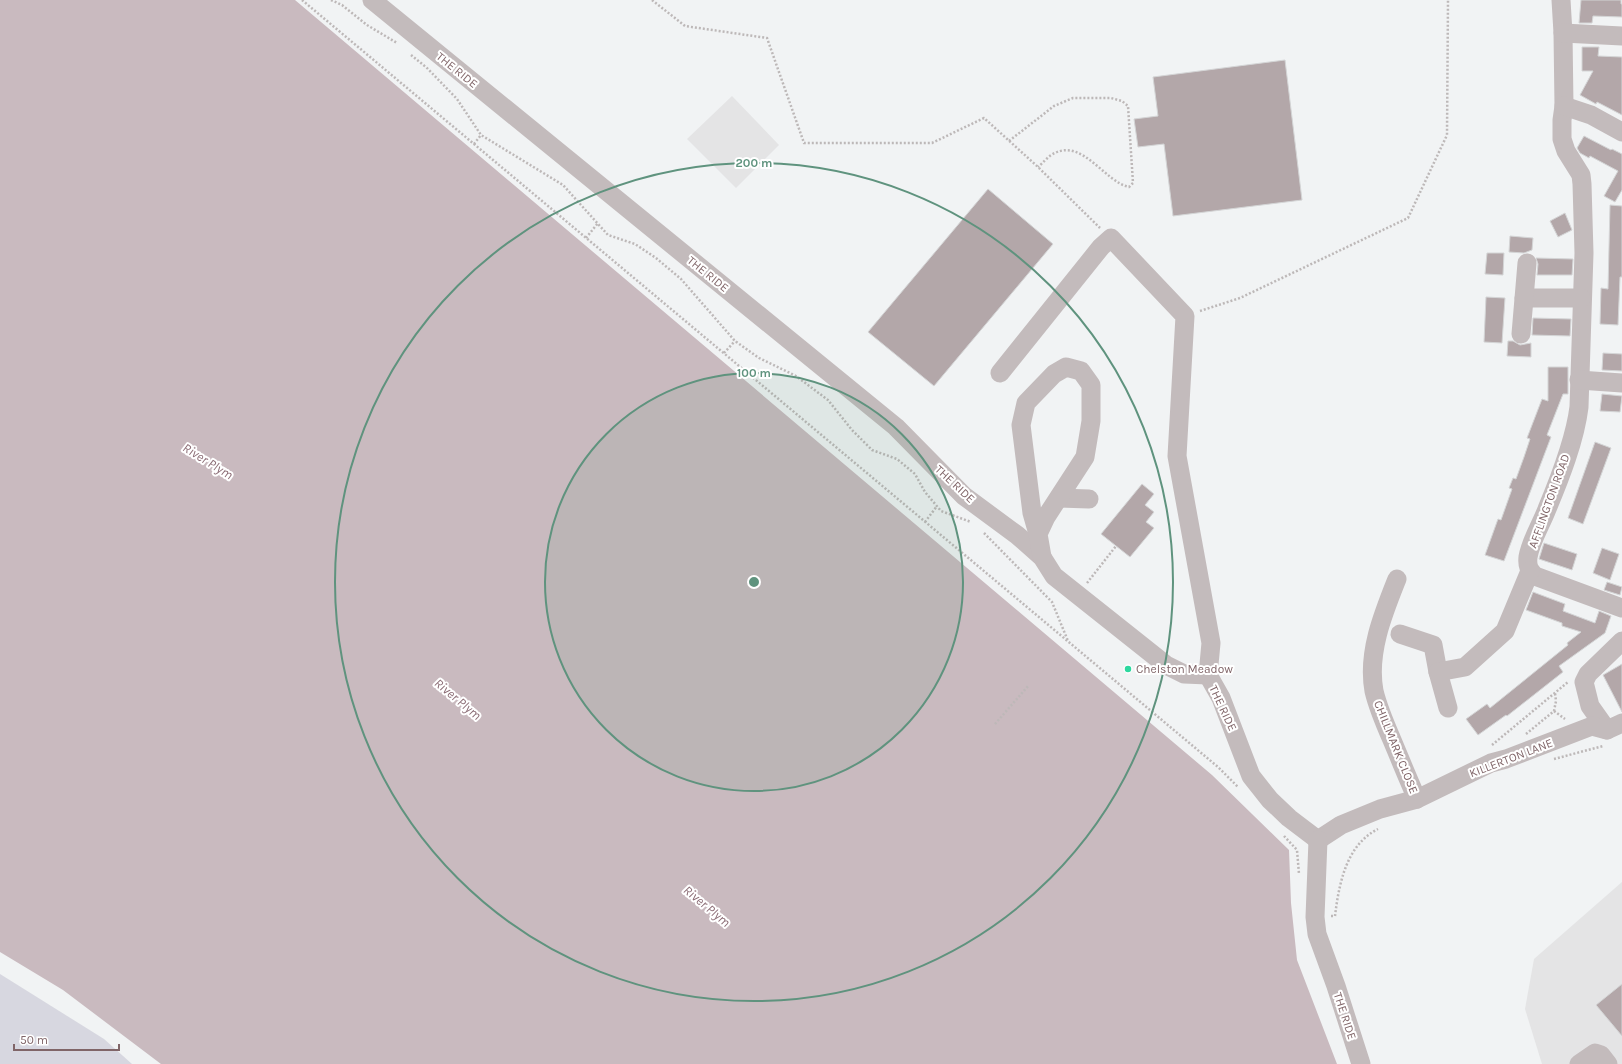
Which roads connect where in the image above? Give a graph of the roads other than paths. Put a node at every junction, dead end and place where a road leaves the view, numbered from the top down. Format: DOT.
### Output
graph roads {
  1 [pos="372,0"];
  2 [pos="1561,0"];
  3 [pos="1563,33"];
  4 [pos="1622,36"];
  5 [pos="1564,106"];
  6 [pos="1622,132"];
  7 [pos="1527,263"];
  8 [pos="1524,298"];
  9 [pos="1581,298"];
  10 [pos="1520,334"];
  11 [pos="1000,373"];
  12 [pos="1580,380"];
  13 [pos="1622,383"];
  14 [pos="1059,498"];
  15 [pos="1089,499"];
  16 [pos="1038,534"];
  17 [pos="1042,556"];
  18 [pos="1530,571"];
  19 [pos="1397,579"];
  20 [pos="1622,608"];
  21 [pos="1400,634"];
  22 [pos="1622,641"];
  23 [pos="1438,672"];
  24 [pos="1208,675"];
  25 [pos="1448,708"];
  26 [pos="1615,726"];
  27 [pos="1417,799"];
  28 [pos="1318,840"];
  29 [pos="1361,1064"];
  30 [pos="1579,1064"];
  31 [pos="1608,1064"];
  1 -- 17 [label="street, THE RIDE"];
  2 -- 3 [label="street, AFFLINGTON ROAD"];
  3 -- 4 [label="street"];
  3 -- 5 [label="street, AFFLINGTON ROAD"];
  5 -- 6 [label="street"];
  5 -- 9 [label="street, AFFLINGTON ROAD"];
  7 -- 8 [label="street"];
  8 -- 9 [label="street"];
  8 -- 10 [label="street"];
  9 -- 12 [label="street, AFFLINGTON ROAD"];
  11 -- 24 [label="street"];
  12 -- 13 [label="street"];
  12 -- 18 [label="street, AFFLINGTON ROAD"];
  14 -- 15 [label="street"];
  14 -- 16 [label="street"];
  14 -- 16 [label="street"];
  16 -- 17 [label="street"];
  17 -- 24 [label="street, THE RIDE"];
  18 -- 20 [label="street"];
  18 -- 23 [label="street"];
  19 -- 27 [label="street, CHILLMARK CLOSE"];
  21 -- 23 [label="street"];
  22 -- 26 [label="street, KILLERTON LANE"];
  23 -- 25 [label="street"];
  24 -- 28 [label="street, THE RIDE"];
  26 -- 27 [label="street, KILLERTON LANE"];
  27 -- 28 [label="street, KILLERTON LANE"];
  28 -- 29 [label="street, THE RIDE"];
  30 -- 31 [label="street"];
}
